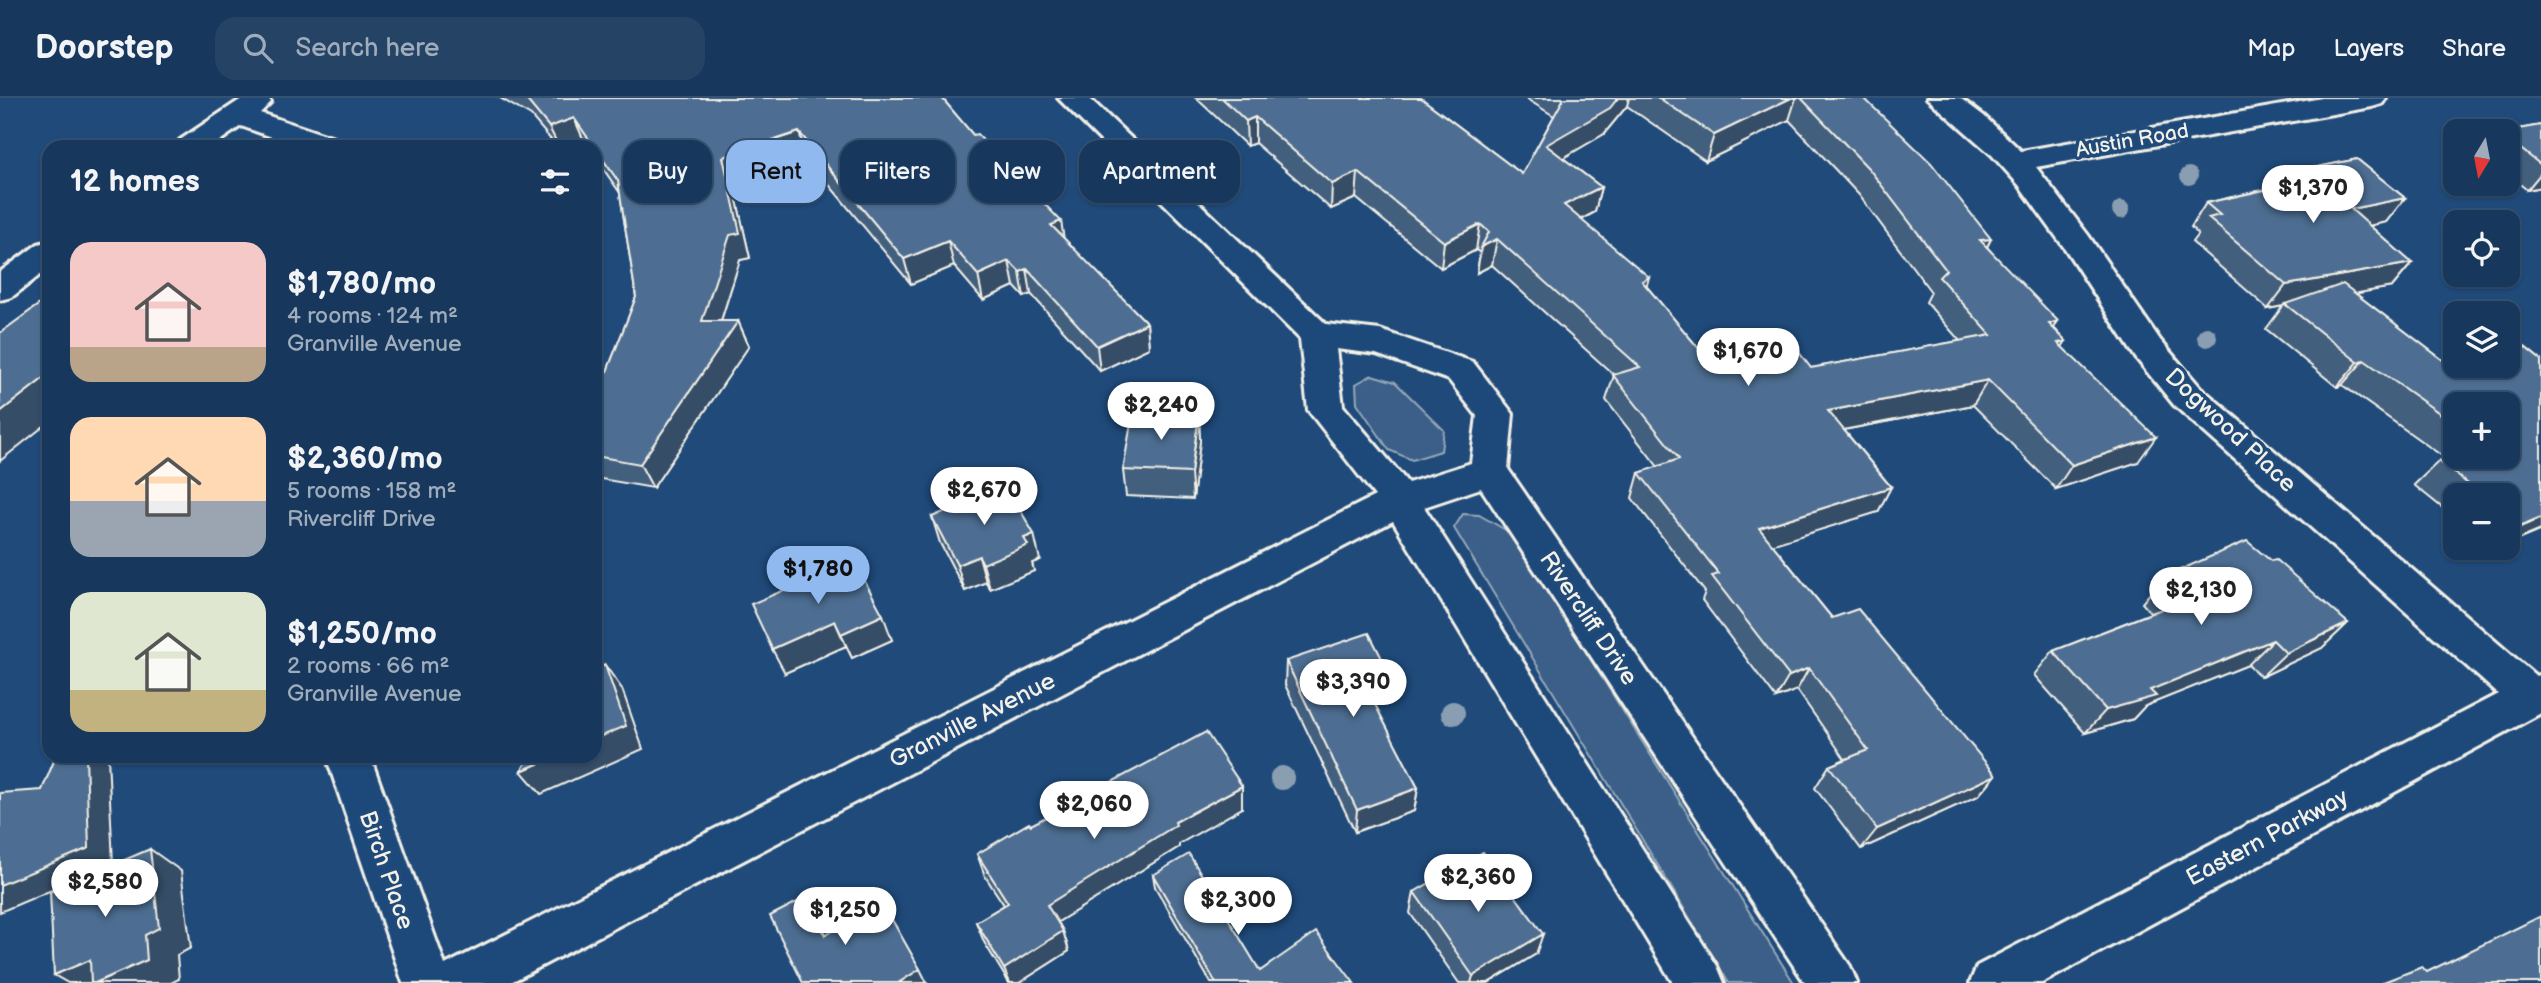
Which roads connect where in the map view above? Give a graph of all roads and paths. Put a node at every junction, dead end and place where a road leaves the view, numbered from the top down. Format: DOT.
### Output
graph roads {
  1 [pos="264,98"];
  2 [pos="1072,98"];
  3 [pos="1941,98"];
  4 [pos="2372,98"];
  5 [pos="235,114"];
  6 [pos="200,140"];
  7 [pos="308,140"];
  8 [pos="2016,161"];
  9 [pos="42,257"];
  10 [pos="0,289"];
  11 [pos="1317,335"];
  12 [pos="1489,471"];
  13 [pos="1400,500"];
  14 [pos="2536,694"];
  15 [pos="350,763"];
  16 [pos="427,983"];
  17 [pos="460,983"];
  18 [pos="1700,983"];
  19 [pos="1833,983"];
  20 [pos="1994,983"];
  1 -- 5 [label="street"];
  2 -- 11 [label="street"];
  3 -- 8 [label="street, Dogwood Place"];
  4 -- 8 [label="street, Austin Road"];
  5 -- 6 [label="street"];
  5 -- 7 [label="street"];
  8 -- 14 [label="street, Dogwood Place"];
  9 -- 10 [label="street"];
  11 -- 12 [label="street"];
  11 -- 13 [label="street"];
  12 -- 13 [label="street, Granville Avenue"];
  12 -- 19 [label="street, Rivercliff Drive"];
  13 -- 17 [label="street, Granville Avenue"];
  13 -- 18 [label="street"];
  14 -- 20 [label="street, Eastern Parkway"];
  15 -- 16 [label="street, Birch Place"];
}
